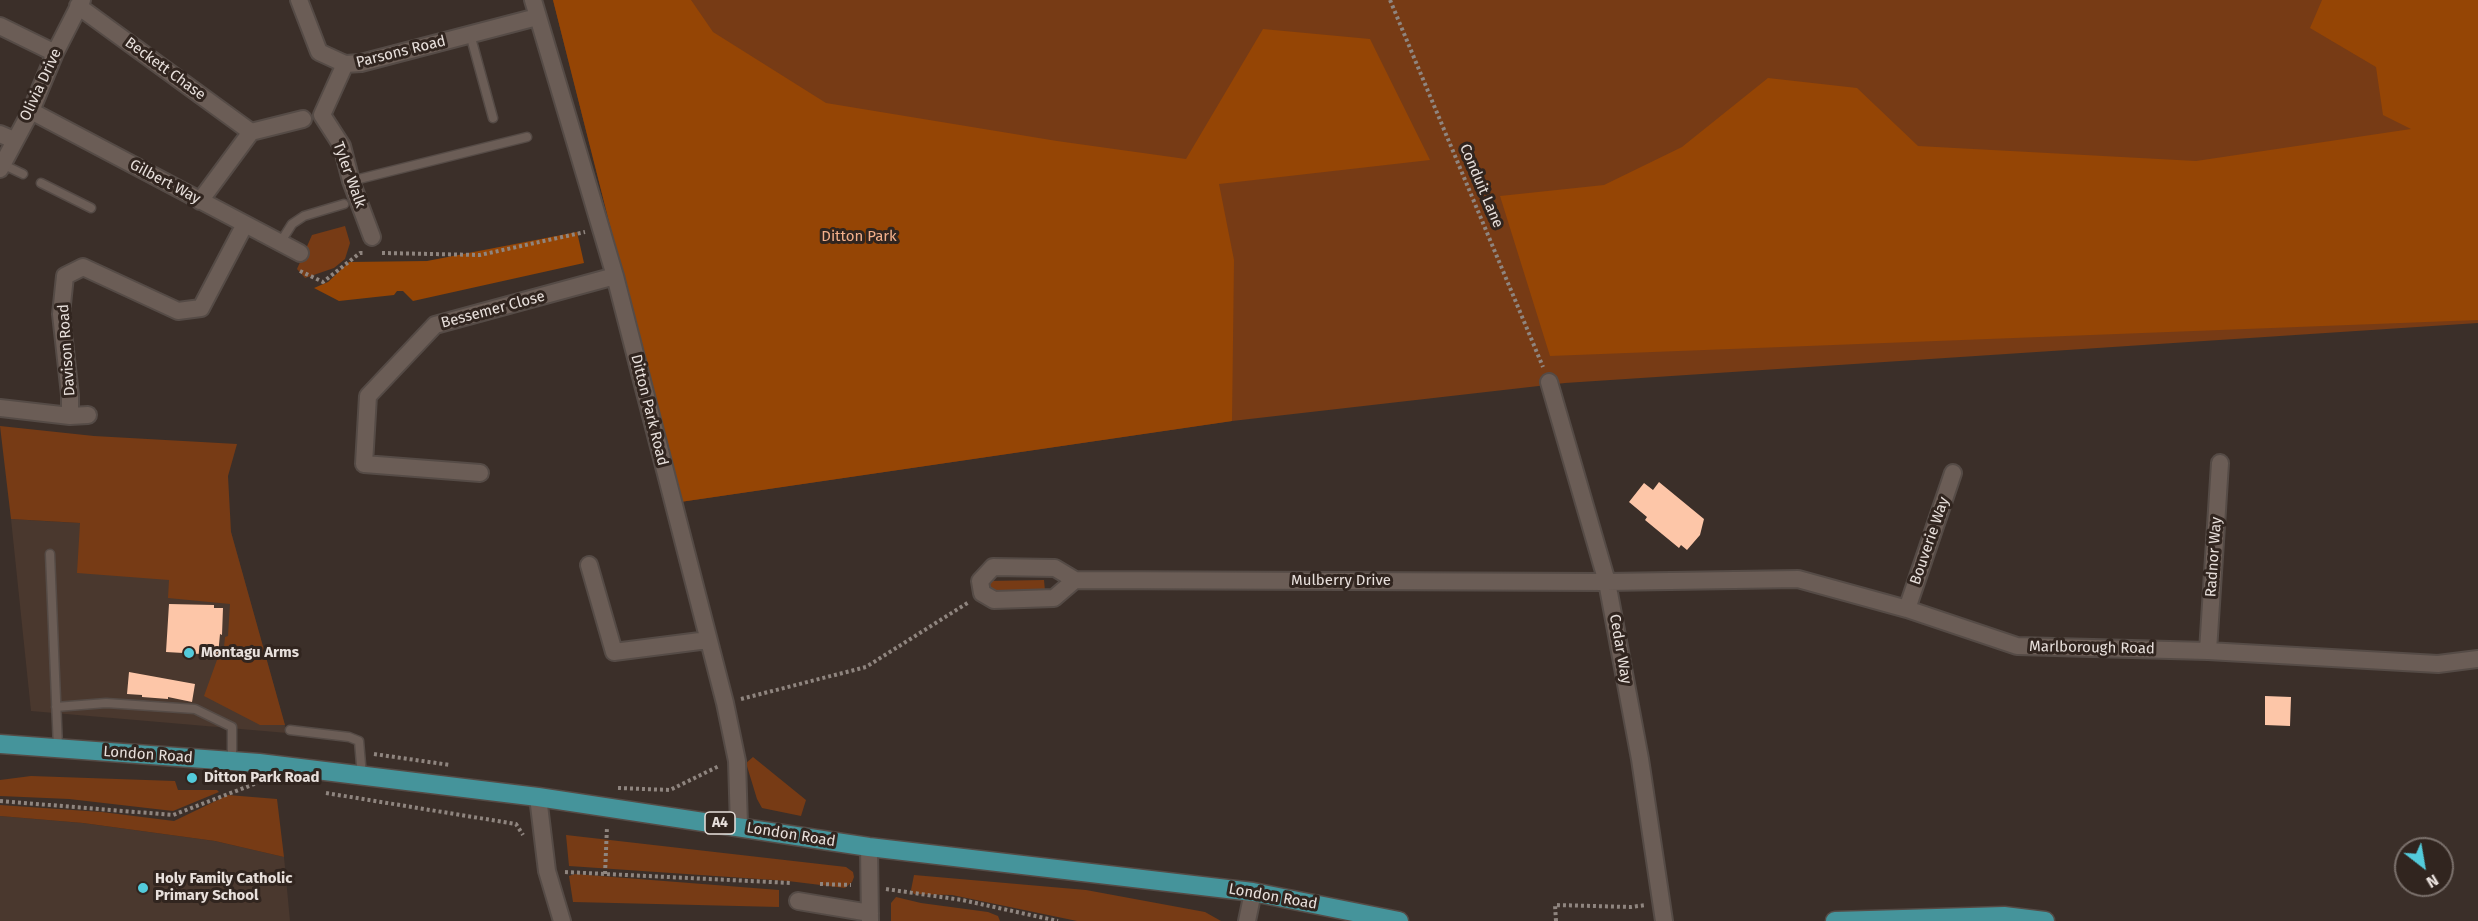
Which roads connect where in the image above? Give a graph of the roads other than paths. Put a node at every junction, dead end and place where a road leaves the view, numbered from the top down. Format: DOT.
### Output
graph roads {
  1 [pos="299,0"];
  2 [pos="80,3"];
  3 [pos="535,8"];
  4 [pos="0,26"];
  5 [pos="470,34"];
  6 [pos="55,53"];
  7 [pos="345,64"];
  8 [pos="31,111"];
  9 [pos="493,118"];
  10 [pos="303,119"];
  11 [pos="251,132"];
  12 [pos="527,136"];
  13 [pos="7,137"];
  14 [pos="1,167"];
  15 [pos="23,174"];
  16 [pos="351,181"];
  17 [pos="41,183"];
  18 [pos="200,201"];
  19 [pos="344,204"];
  20 [pos="91,208"];
  21 [pos="245,224"];
  22 [pos="372,237"];
  23 [pos="280,243"];
  24 [pos="300,253"];
  25 [pos="615,276"];
  26 [pos="1549,382"];
  27 [pos="0,408"];
  28 [pos="70,416"];
  29 [pos="88,416"];
  30 [pos="2220,463"];
  31 [pos="1953,472"];
  32 [pos="480,473"];
  33 [pos="50,554"];
  34 [pos="589,565"];
  35 [pos="1075,580"];
  36 [pos="1607,582"];
  37 [pos="1907,609"];
  38 [pos="708,640"];
  39 [pos="2208,651"];
  40 [pos="2478,659"];
  41 [pos="56,707"];
  42 [pos="290,730"];
  43 [pos="0,744"];
  44 [pos="39,746"];
  45 [pos="58,748"];
  46 [pos="0,753"];
  47 [pos="232,761"];
  48 [pos="362,776"];
  49 [pos="538,797"];
  50 [pos="739,826"];
  51 [pos="869,848"];
  52 [pos="1253,892"];
  53 [pos="798,901"];
  54 [pos="870,917"];
  55 [pos="562,921"];
  56 [pos="1247,921"];
  57 [pos="1399,921"];
  58 [pos="1664,921"];
  59 [pos="1836,921"];
  60 [pos="2044,921"];
  1 -- 7 [label="street, Parsons Road"];
  2 -- 6 [label="street, Olivia Drive"];
  2 -- 11 [label="street, Beckett Chase"];
  3 -- 5 [label="street, Parsons Road"];
  3 -- 25 [label="street, Ditton Park Road"];
  4 -- 6 [label="street"];
  5 -- 7 [label="street, Parsons Road"];
  5 -- 9 [label="lane"];
  6 -- 8 [label="street, Olivia Drive"];
  7 -- 16 [label="street, Tyler Walk"];
  8 -- 13 [label="street, Olivia Drive"];
  8 -- 18 [label="street, Gilbert Way"];
  10 -- 11 [label="street"];
  11 -- 18 [label="street"];
  12 -- 16 [label="lane"];
  13 -- 14 [label="street, Olivia Drive"];
  14 -- 15 [label="lane"];
  16 -- 22 [label="street, Tyler Walk"];
  17 -- 20 [label="lane"];
  18 -- 21 [label="street, Gilbert Way"];
  19 -- 23 [label="lane"];
  21 -- 23 [label="street, Gilbert Way"];
  21 -- 28 [label="street, Davison Road"];
  23 -- 24 [label="street, Gilbert Way"];
  25 -- 32 [label="street, Bessemer Close"];
  25 -- 38 [label="street, Ditton Park Road"];
  26 -- 36 [label="street, Cedar Way"];
  27 -- 28 [label="street, Davison Road"];
  28 -- 29 [label="street, Davison Road"];
  30 -- 39 [label="street, Radnor Way"];
  31 -- 37 [label="street, Bouverie Way"];
  33 -- 41 [label="lane"];
  34 -- 38 [label="street"];
  35 -- 35 [label="street, Mulberry Drive"];
  35 -- 36 [label="street, Mulberry Drive"];
  36 -- 37 [label="street, Marlborough Road"];
  36 -- 58 [label="street, Cedar Way"];
  37 -- 39 [label="street, Marlborough Road"];
  38 -- 50 [label="street, Ditton Park Road"];
  39 -- 40 [label="street, Marlborough Road"];
  41 -- 45 [label="lane"];
  41 -- 47 [label="lane"];
  42 -- 48 [label="lane"];
  43 -- 44 [label="main road, London Road / A4"];
  44 -- 45 [label="main road, London Road / A4"];
  44 -- 46 [label="main road, London Road / A4"];
  45 -- 47 [label="main road, London Road / A4"];
  47 -- 48 [label="main road, London Road / A4"];
  48 -- 49 [label="main road, London Road / A4"];
  49 -- 50 [label="main road, London Road / A4"];
  49 -- 55 [label="street"];
  50 -- 51 [label="main road, London Road / A4"];
  51 -- 52 [label="main road, London Road / A4"];
  51 -- 54 [label="street"];
  52 -- 56 [label="street"];
  52 -- 57 [label="main road, London Road / A4"];
  53 -- 54 [label="street"];
  59 -- 60 [label="main road"];
}
